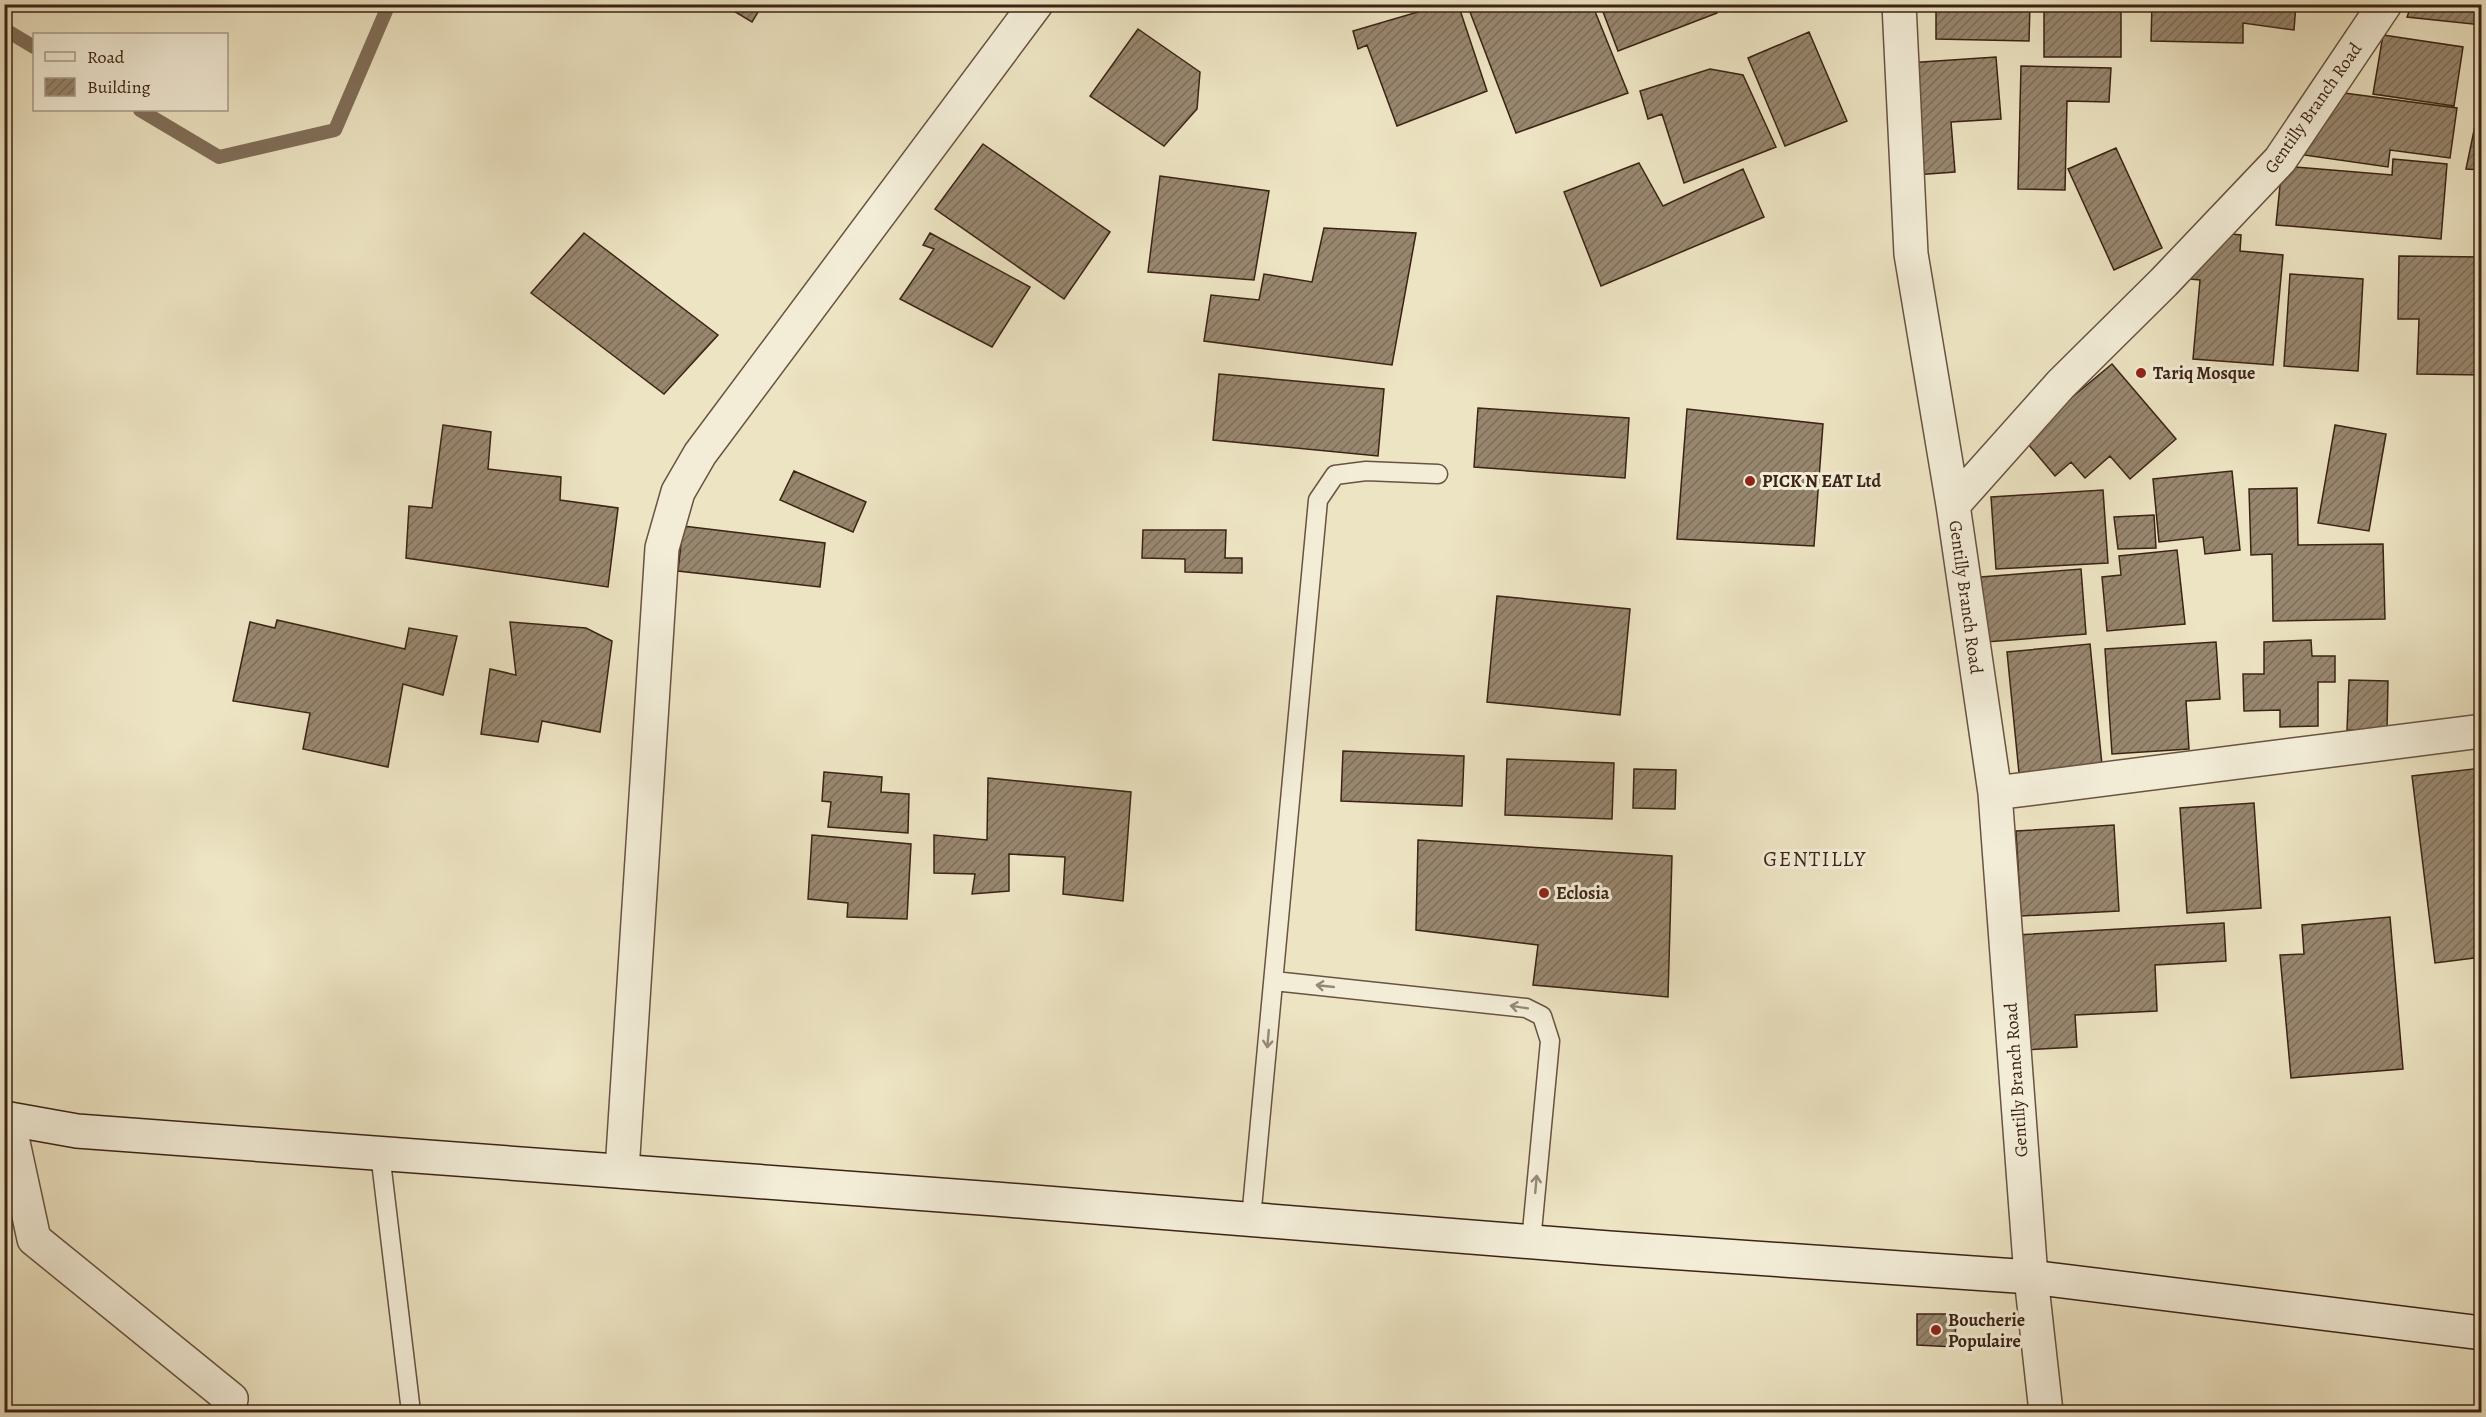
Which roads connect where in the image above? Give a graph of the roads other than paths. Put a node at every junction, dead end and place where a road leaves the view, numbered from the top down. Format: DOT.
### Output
graph roads {
  1 [pos="1036,4"];
  2 [pos="1899,4"];
  3 [pos="2385,4"];
  4 [pos="1438,474"];
  5 [pos="1953,505"];
  6 [pos="2481,731"];
  7 [pos="1995,793"];
  8 [pos="1274,981"];
  9 [pos="6,1119"];
  10 [pos="380,1153"];
  11 [pos="621,1171"];
  12 [pos="1251,1219"];
  13 [pos="1531,1242"];
  14 [pos="2031,1277"];
  15 [pos="2481,1334"];
  16 [pos="228,1413"];
  17 [pos="411,1413"];
  18 [pos="2046,1413"];
  1 -- 11 [label="street"];
  2 -- 5 [label="street"];
  3 -- 5 [label="street, Gentilly Branch Road"];
  4 -- 8 [label="lane"];
  5 -- 7 [label="street, Gentilly Branch Road"];
  6 -- 7 [label="street"];
  7 -- 14 [label="street, Gentilly Branch Road"];
  8 -- 12 [label="lane, one-way"];
  13 -- 8 [label="lane, one-way"];
  9 -- 10 [label="street"];
  9 -- 16 [label="street"];
  10 -- 11 [label="street"];
  10 -- 17 [label="lane"];
  11 -- 12 [label="street"];
  12 -- 13 [label="street"];
  13 -- 14 [label="street"];
  14 -- 15 [label="street"];
  14 -- 18 [label="street, Gentilly Branch Road"];
}
